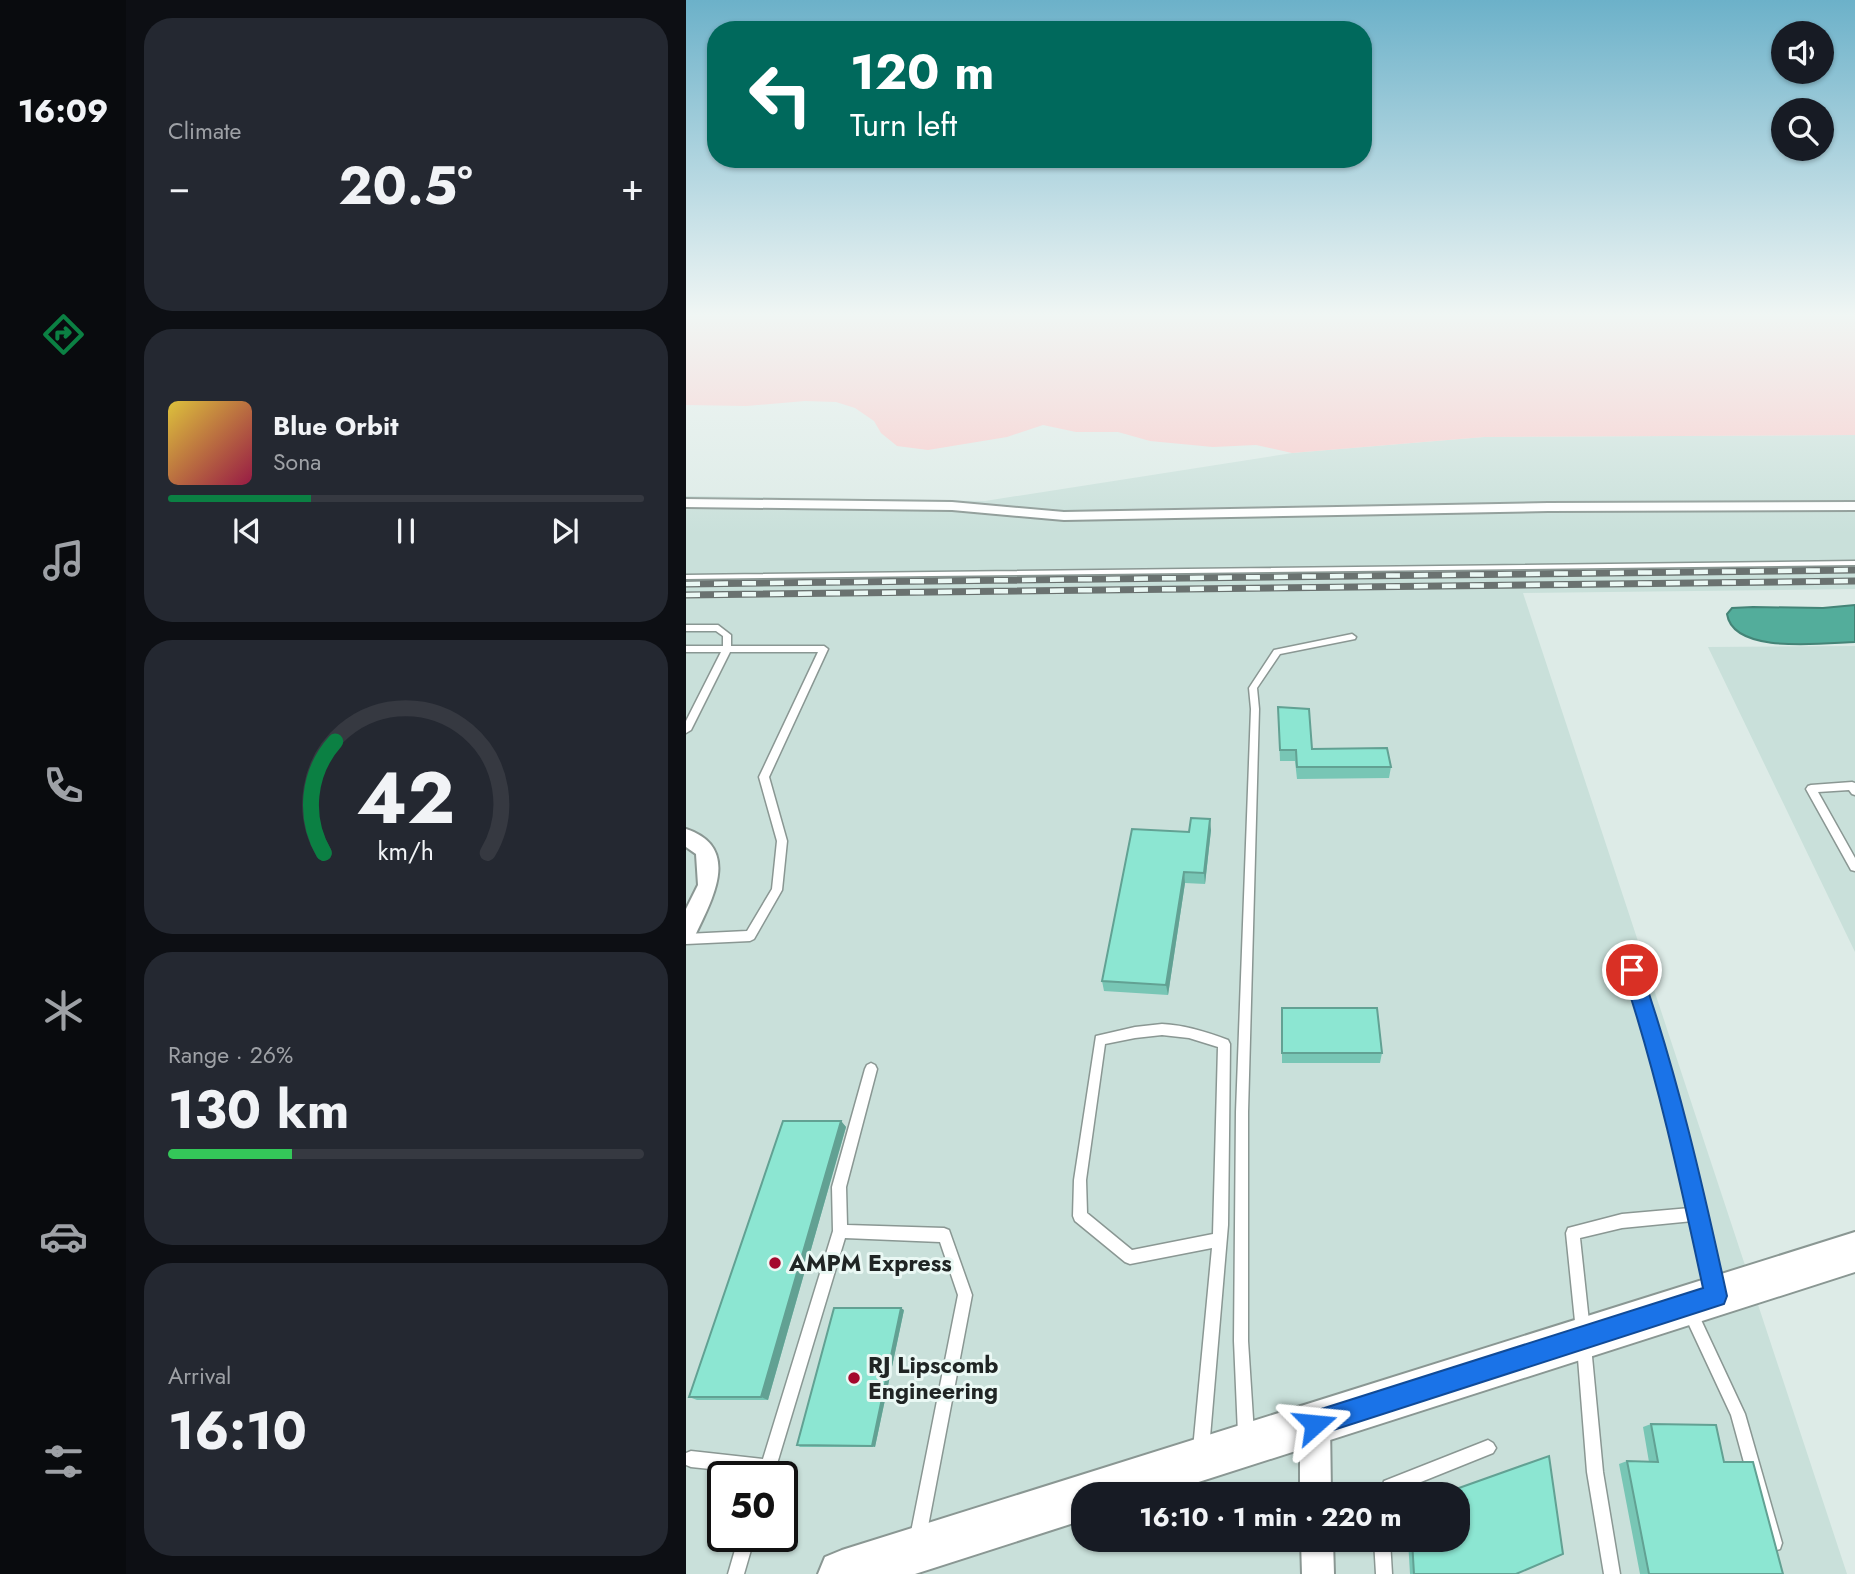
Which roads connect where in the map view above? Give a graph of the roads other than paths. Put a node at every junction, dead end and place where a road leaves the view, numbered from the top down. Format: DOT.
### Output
graph roads {
  1 [pos="686,503"];
  2 [pos="1855,506"];
  3 [pos="1855,563"];
  4 [pos="686,577"];
  5 [pos="686,628"];
  6 [pos="1352,637"];
  7 [pos="686,649"];
  8 [pos="727,649"];
  9 [pos="686,730"];
  10 [pos="1855,791"];
  11 [pos="686,837"];
  12 [pos="1855,867"];
  13 [pos="686,931"];
  14 [pos="686,939"];
  15 [pos="1625,949"];
  16 [pos="871,1069"];
  17 [pos="1700,1214"];
  18 [pos="840,1231"];
  19 [pos="1219,1240"];
  20 [pos="1855,1252"];
  21 [pos="1702,1300"];
  22 [pos="1584,1338"];
  23 [pos="1315,1424"];
  24 [pos="1247,1445"];
  25 [pos="1488,1448"];
  26 [pos="691,1459"];
  27 [pos="1200,1460"];
  28 [pos="770,1461"];
  29 [pos="707,1462"];
  30 [pos="1131,1482"];
  31 [pos="1316,1482"];
  32 [pos="1403,1482"];
  33 [pos="1071,1501"];
  34 [pos="915,1551"];
  35 [pos="742,1552"];
  36 [pos="1317,1552"];
  37 [pos="1383,1552"];
  38 [pos="1780,1564"];
  39 [pos="736,1574"];
  40 [pos="842,1574"];
  41 [pos="1318,1574"];
  42 [pos="1384,1574"];
  43 [pos="1612,1574"];
  1 -- 2 [label="street"];
  3 -- 4 [label="lane"];
  5 -- 8 [label="lane"];
  6 -- 24 [label="lane"];
  7 -- 8 [label="lane"];
  8 -- 9 [label="lane"];
  8 -- 14 [label="lane"];
  10 -- 12 [label="lane"];
  11 -- 13 [label="street"];
  15 -- 17 [label="lane"];
  16 -- 18 [label="lane"];
  17 -- 21 [label="lane"];
  17 -- 22 [label="lane"];
  18 -- 28 [label="lane"];
  18 -- 34 [label="lane"];
  19 -- 19 [label="lane"];
  19 -- 27 [label="lane"];
  20 -- 21 [label="main road"];
  21 -- 22 [label="main road"];
  21 -- 38 [label="lane"];
  22 -- 23 [label="main road"];
  22 -- 43 [label="lane"];
  23 -- 24 [label="main road"];
  23 -- 31 [label="street"];
  24 -- 27 [label="main road"];
  25 -- 32 [label="lane"];
  26 -- 29 [label="lane"];
  27 -- 30 [label="main road"];
  33 -- 34 [label="main road"];
  34 -- 40 [label="main road"];
  35 -- 39 [label="lane"];
  36 -- 41 [label="street"];
  37 -- 42 [label="lane"];
}
